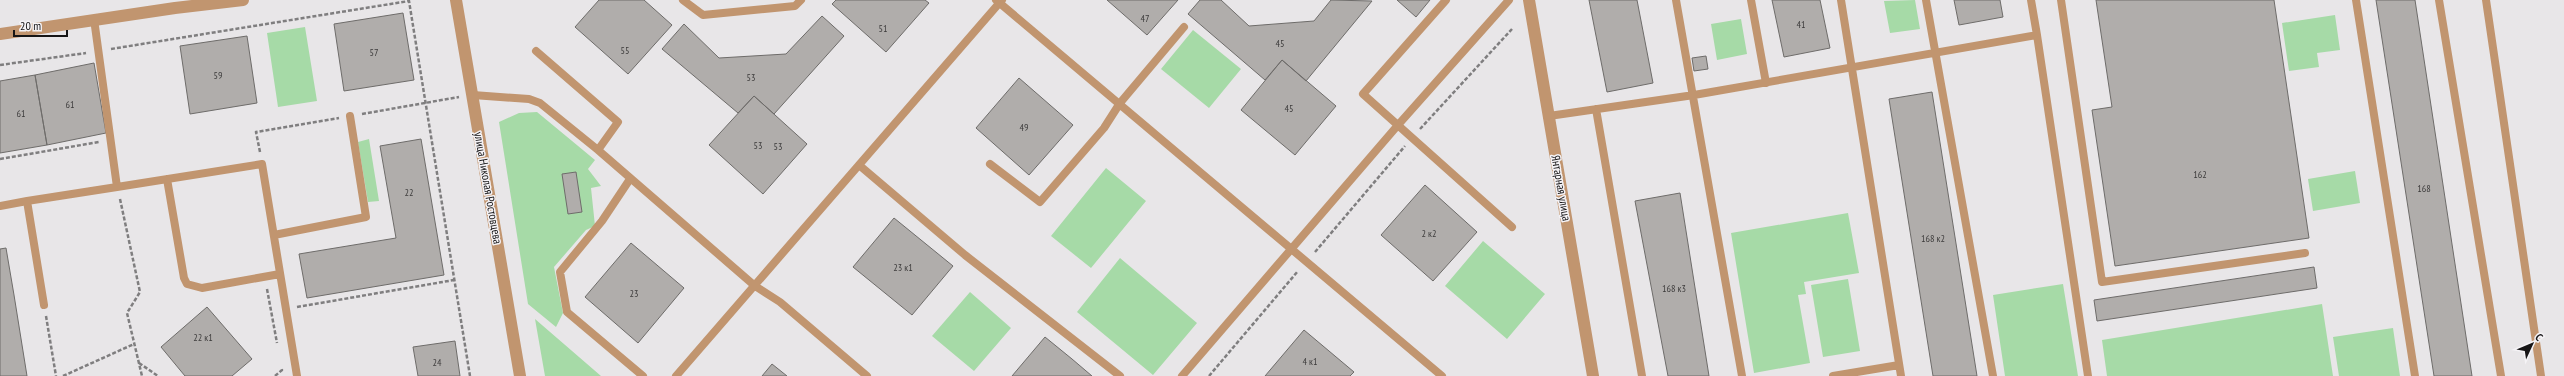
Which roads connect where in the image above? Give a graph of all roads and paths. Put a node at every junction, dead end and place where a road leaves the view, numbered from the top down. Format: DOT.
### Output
graph roads {
  1 [pos="243,0"];
  2 [pos="456,0"];
  3 [pos="683,0"];
  4 [pos="801,0"];
  5 [pos="1446,0"];
  6 [pos="1509,0"];
  7 [pos="1529,0"];
  8 [pos="1676,0"];
  9 [pos="1751,0"];
  10 [pos="1841,0"];
  11 [pos="1926,0"];
  12 [pos="2031,0"];
  13 [pos="2061,0"];
  14 [pos="2356,0"];
  15 [pos="2439,0"];
  16 [pos="2486,0"];
  17 [pos="999,1"];
  18 [pos="94,20"];
  19 [pos="1184,27"];
  20 [pos="1512,29"];
  21 [pos="0,34"];
  22 [pos="2037,35"];
  23 [pos="536,51"];
  24 [pos="98,52"];
  25 [pos="1935,53"];
  26 [pos="0,65"];
  27 [pos="1852,68"];
  28 [pos="1766,82"];
  29 [pos="472,95"];
  30 [pos="1694,95"];
  31 [pos="1120,103"];
  32 [pos="1596,108"];
  33 [pos="350,116"];
  34 [pos="1549,116"];
  35 [pos="1398,125"];
  36 [pos="1412,138"];
  37 [pos="111,140"];
  38 [pos="598,150"];
  39 [pos="0,159"];
  40 [pos="990,164"];
  41 [pos="859,165"];
  42 [pos="167,179"];
  43 [pos="630,179"];
  44 [pos="117,187"];
  45 [pos="27,201"];
  46 [pos="0,206"];
  47 [pos="1512,227"];
  48 [pos="274,235"];
  49 [pos="1291,248"];
  50 [pos="2305,253"];
  51 [pos="1307,261"];
  52 [pos="280,274"];
  53 [pos="265,277"];
  54 [pos="454,280"];
  55 [pos="755,286"];
  56 [pos="44,305"];
  57 [pos="286,310"];
  58 [pos="134,344"];
  59 [pos="278,347"];
  60 [pos="139,363"];
  61 [pos="280,363"];
  62 [pos="1899,365"];
  63 [pos="56,376"];
  64 [pos="64,376"];
  65 [pos="142,376"];
  66 [pos="158,376"];
  67 [pos="275,376"];
  68 [pos="297,376"];
  69 [pos="470,376"];
  70 [pos="520,376"];
  71 [pos="643,376"];
  72 [pos="676,376"];
  73 [pos="867,376"];
  74 [pos="1120,376"];
  75 [pos="1182,376"];
  76 [pos="1209,376"];
  77 [pos="1442,376"];
  78 [pos="1593,376"];
  79 [pos="1642,376"];
  80 [pos="1742,376"];
  81 [pos="1833,376"];
  82 [pos="1901,376"];
  83 [pos="1993,376"];
  84 [pos="2088,376"];
  85 [pos="2416,376"];
  86 [pos="2501,376"];
  87 [pos="2541,376"];
  1 -- 18 [label="street"];
  2 -- 29 [label="street, улица Николая Ростовцева"];
  3 -- 4 [label="lane"];
  5 -- 35 [label="lane"];
  6 -- 35 [label="lane"];
  7 -- 34 [label="street, Янтарная улица"];
  8 -- 30 [label="lane"];
  9 -- 28 [label="lane"];
  10 -- 27 [label="lane"];
  11 -- 25 [label="lane"];
  12 -- 22 [label="lane"];
  13 -- 50 [label="lane"];
  14 -- 85 [label="lane"];
  15 -- 86 [label="lane"];
  16 -- 87 [label="lane"];
  17 -- 31 [label="lane"];
  17 -- 41 [label="lane"];
  18 -- 21 [label="street"];
  18 -- 24 [label="lane"];
  19 -- 31 [label="lane"];
  20 -- 36 [label="path"];
  22 -- 25 [label="lane"];
  22 -- 84 [label="lane"];
  23 -- 38 [label="lane"];
  24 -- 26 [label="path"];
  24 -- 37 [label="lane"];
  24 -- 54 [label="path"];
  25 -- 27 [label="lane"];
  25 -- 83 [label="lane"];
  27 -- 28 [label="lane"];
  27 -- 62 [label="lane"];
  28 -- 30 [label="lane"];
  29 -- 38 [label="lane"];
  29 -- 70 [label="street, улица Николая Ростовцева"];
  30 -- 32 [label="lane"];
  30 -- 80 [label="lane"];
  31 -- 40 [label="lane"];
  31 -- 49 [label="lane"];
  32 -- 34 [label="lane"];
  32 -- 79 [label="lane"];
  33 -- 48 [label="lane"];
  34 -- 78 [label="street, Янтарная улица"];
  35 -- 36 [label="lane"];
  35 -- 49 [label="lane"];
  36 -- 47 [label="lane"];
  36 -- 51 [label="path"];
  37 -- 39 [label="path"];
  37 -- 44 [label="lane"];
  38 -- 43 [label="lane"];
  41 -- 55 [label="lane"];
  41 -- 74 [label="lane"];
  42 -- 44 [label="lane"];
  42 -- 48 [label="lane"];
  42 -- 53 [label="lane"];
  43 -- 55 [label="lane"];
  43 -- 71 [label="lane"];
  44 -- 45 [label="lane"];
  44 -- 58 [label="path"];
  45 -- 46 [label="lane"];
  45 -- 56 [label="lane"];
  48 -- 52 [label="lane"];
  49 -- 51 [label="lane"];
  49 -- 75 [label="lane"];
  51 -- 76 [label="path"];
  51 -- 77 [label="lane"];
  52 -- 53 [label="lane"];
  52 -- 57 [label="lane"];
  53 -- 59 [label="path"];
  54 -- 57 [label="path"];
  54 -- 69 [label="path"];
  55 -- 72 [label="lane"];
  55 -- 73 [label="lane"];
  56 -- 63 [label="path"];
  57 -- 68 [label="lane"];
  58 -- 60 [label="path"];
  58 -- 64 [label="path"];
  60 -- 65 [label="path"];
  60 -- 66 [label="path"];
  61 -- 67 [label="path"];
  62 -- 81 [label="lane"];
  62 -- 82 [label="lane"];
}
